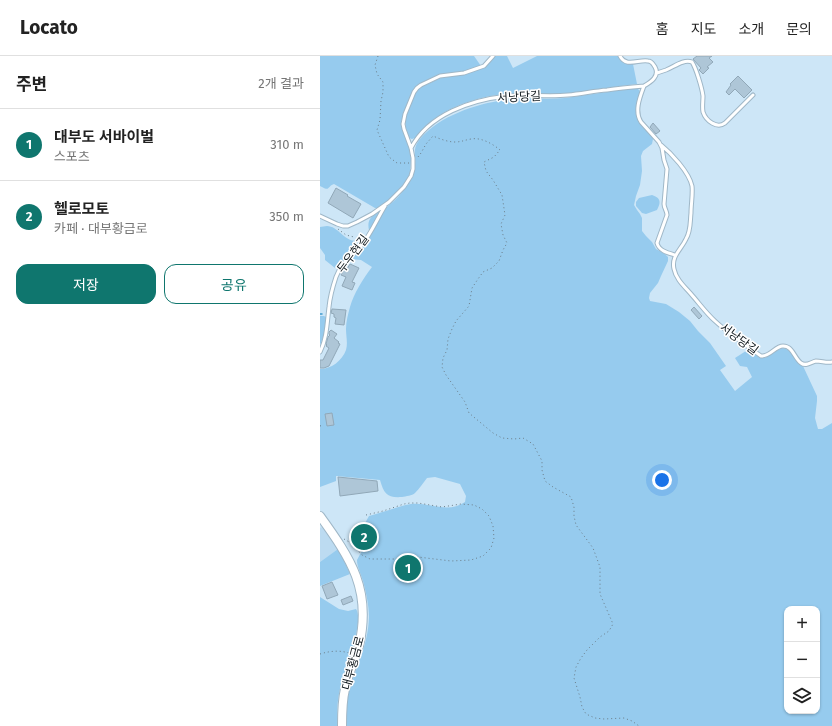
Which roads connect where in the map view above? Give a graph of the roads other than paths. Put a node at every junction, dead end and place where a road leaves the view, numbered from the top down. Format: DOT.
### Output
graph roads {
  1 [pos="493,56"];
  2 [pos="620,56"];
  3 [pos="688,56"];
  4 [pos="687,61"];
  5 [pos="657,73"];
  6 [pos="644,86"];
  7 [pos="752,95"];
  8 [pos="661,145"];
  9 [pos="412,148"];
  10 [pos="385,205"];
  11 [pos="320,216"];
  12 [pos="675,256"];
  13 [pos="320,352"];
  14 [pos="832,362"];
  15 [pos="320,516"];
  16 [pos="342,726"];
  1 -- 9 [label="lane"];
  2 -- 5 [label="lane"];
  3 -- 4 [label="lane"];
  4 -- 5 [label="lane"];
  4 -- 7 [label="lane"];
  5 -- 6 [label="lane"];
  6 -- 8 [label="lane"];
  6 -- 9 [label="lane, 서낭당길"];
  8 -- 12 [label="lane"];
  8 -- 12 [label="lane"];
  9 -- 10 [label="lane"];
  10 -- 11 [label="lane"];
  10 -- 13 [label="lane, 두우현길"];
  12 -- 14 [label="lane, 서낭당길"];
  15 -- 16 [label="main road, 대부황금로"];
}
